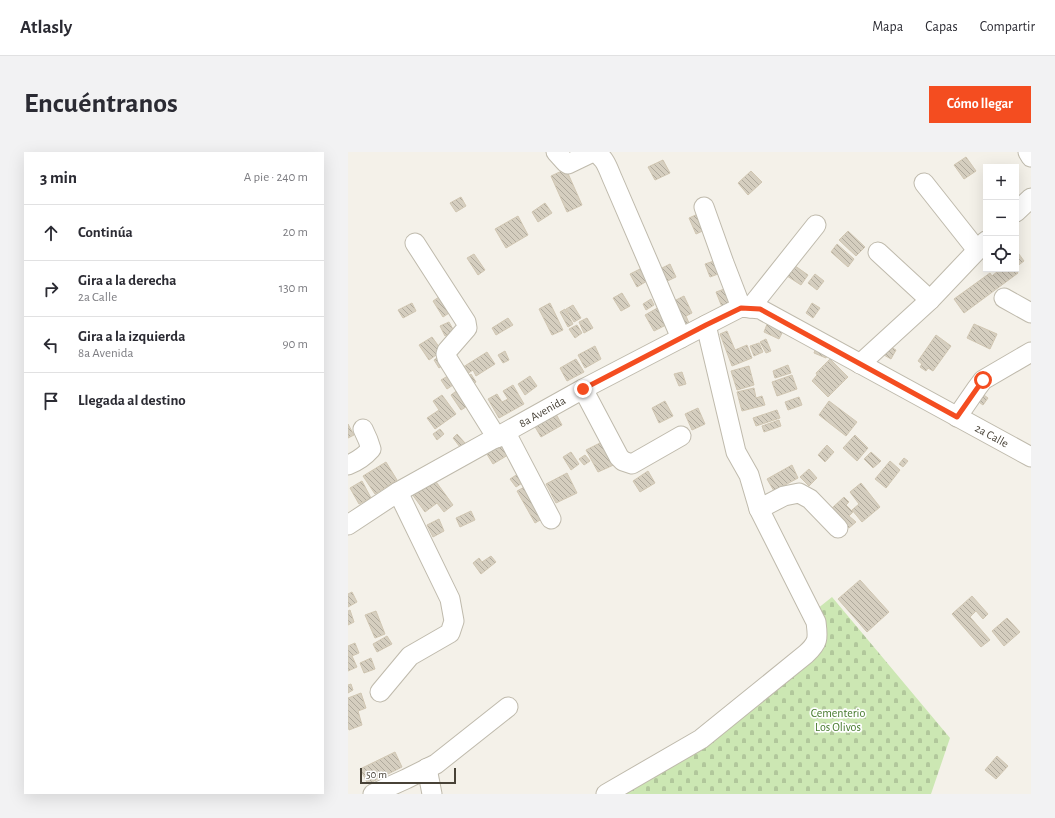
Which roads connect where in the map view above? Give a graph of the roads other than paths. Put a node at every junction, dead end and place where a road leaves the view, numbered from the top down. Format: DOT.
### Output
graph roads {
  1 [pos="556,152"];
  2 [pos="1028,152"];
  3 [pos="605,154"];
  4 [pos="1031,157"];
  5 [pos="924,183"];
  6 [pos="1031,198"];
  7 [pos="704,207"];
  8 [pos="1019,209"];
  9 [pos="816,225"];
  10 [pos="414,243"];
  11 [pos="982,245"];
  12 [pos="878,252"];
  13 [pos="1004,298"];
  14 [pos="930,300"];
  15 [pos="745,308"];
  16 [pos="1031,313"];
  17 [pos="706,325"];
  18 [pos="681,338"];
  19 [pos="1031,352"];
  20 [pos="860,364"];
  21 [pos="583,389"];
  22 [pos="957,417"];
  23 [pos="363,429"];
  24 [pos="501,435"];
  25 [pos="681,436"];
  26 [pos="1031,457"];
  27 [pos="348,465"];
  28 [pos="398,492"];
  29 [pos="759,509"];
  30 [pos="551,519"];
  31 [pos="348,525"];
  32 [pos="838,528"];
  33 [pos="380,692"];
  34 [pos="508,707"];
  35 [pos="427,768"];
  36 [pos="373,794"];
  37 [pos="432,794"];
  38 [pos="606,794"];
  1 -- 3 [label="street"];
  2 -- 4 [label="street"];
  3 -- 18 [label="street"];
  5 -- 11 [label="street"];
  6 -- 8 [label="street"];
  7 -- 15 [label="street"];
  9 -- 15 [label="street"];
  10 -- 24 [label="street"];
  11 -- 14 [label="street"];
  12 -- 14 [label="street"];
  13 -- 16 [label="street"];
  14 -- 20 [label="street"];
  15 -- 17 [label="street, 8a Avenida"];
  15 -- 20 [label="street, 2a Calle"];
  17 -- 18 [label="street, 8a Avenida"];
  17 -- 29 [label="street"];
  18 -- 21 [label="street, 8a Avenida"];
  19 -- 22 [label="street"];
  20 -- 22 [label="street, 2a Calle"];
  21 -- 24 [label="street, 8a Avenida"];
  21 -- 25 [label="street"];
  22 -- 26 [label="street, 2a Calle"];
  23 -- 27 [label="street"];
  24 -- 28 [label="street, 8a Avenida"];
  24 -- 30 [label="street"];
  28 -- 31 [label="street, 8a Avenida"];
  28 -- 33 [label="street"];
  29 -- 32 [label="street"];
  29 -- 38 [label="street"];
  34 -- 35 [label="street"];
  35 -- 36 [label="street"];
  35 -- 37 [label="street"];
}
